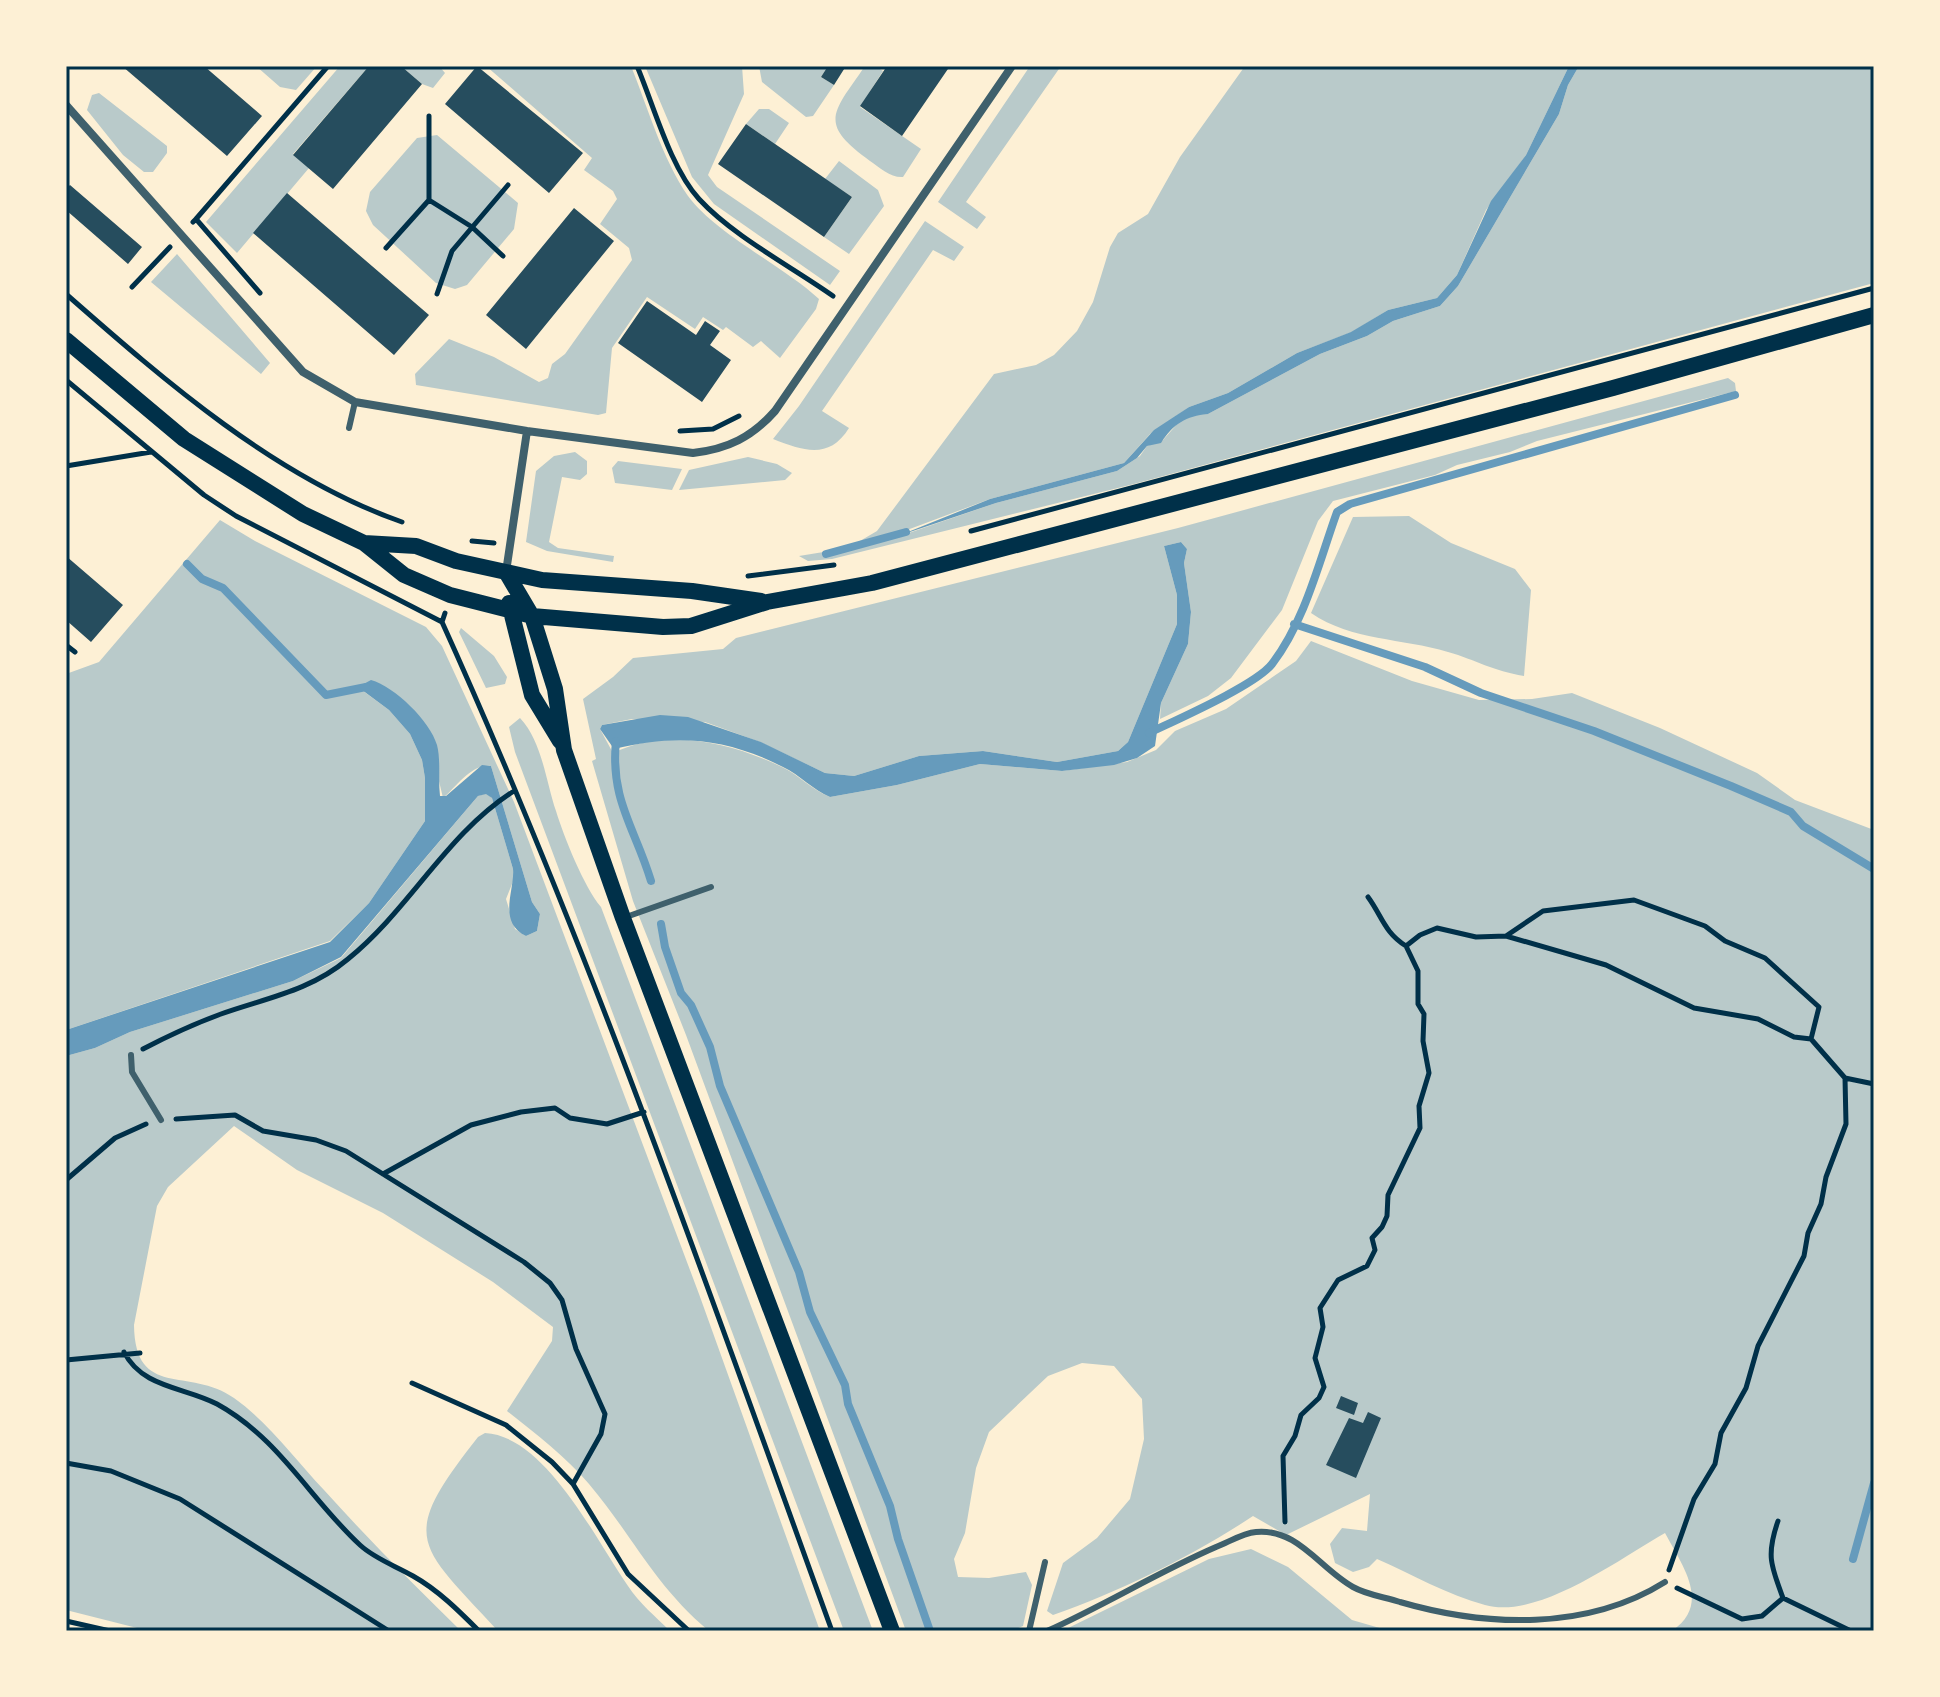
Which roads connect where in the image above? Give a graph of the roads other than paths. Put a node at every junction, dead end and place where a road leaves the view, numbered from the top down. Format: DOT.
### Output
graph roads {
  1 [pos="1012,66"];
  2 [pos="66,105"];
  3 [pos="1874,315"];
  4 [pos="66,340"];
  5 [pos="355,402"];
  6 [pos="349,428"];
  7 [pos="527,431"];
  8 [pos="364,543"];
  9 [pos="506,572"];
  10 [pos="767,602"];
  11 [pos="510,611"];
  12 [pos="532,616"];
  13 [pos="564,750"];
  14 [pos="711,887"];
  15 [pos="623,918"];
  16 [pos="131,1055"];
  17 [pos="161,1120"];
  18 [pos="1045,1562"];
  19 [pos="1665,1582"];
  20 [pos="892,1631"];
  21 [pos="1029,1631"];
  22 [pos="1047,1631"];
  1 -- 7 [label="street"];
  2 -- 5 [label="street"];
  3 -- 10 [label="main road"];
  4 -- 8 [label="main road"];
  5 -- 6 [label="lane"];
  5 -- 7 [label="street"];
  7 -- 9 [label="street"];
  8 -- 9 [label="main road"];
  8 -- 11 [label="main road"];
  9 -- 10 [label="main road"];
  9 -- 11 [label="main road"];
  9 -- 12 [label="main road"];
  10 -- 12 [label="main road"];
  11 -- 12 [label="main road"];
  11 -- 13 [label="main road"];
  12 -- 13 [label="main road"];
  13 -- 15 [label="main road"];
  14 -- 15 [label="lane"];
  15 -- 20 [label="main road"];
  16 -- 17 [label="lane"];
  18 -- 21 [label="lane"];
  19 -- 22 [label="lane"];
}
